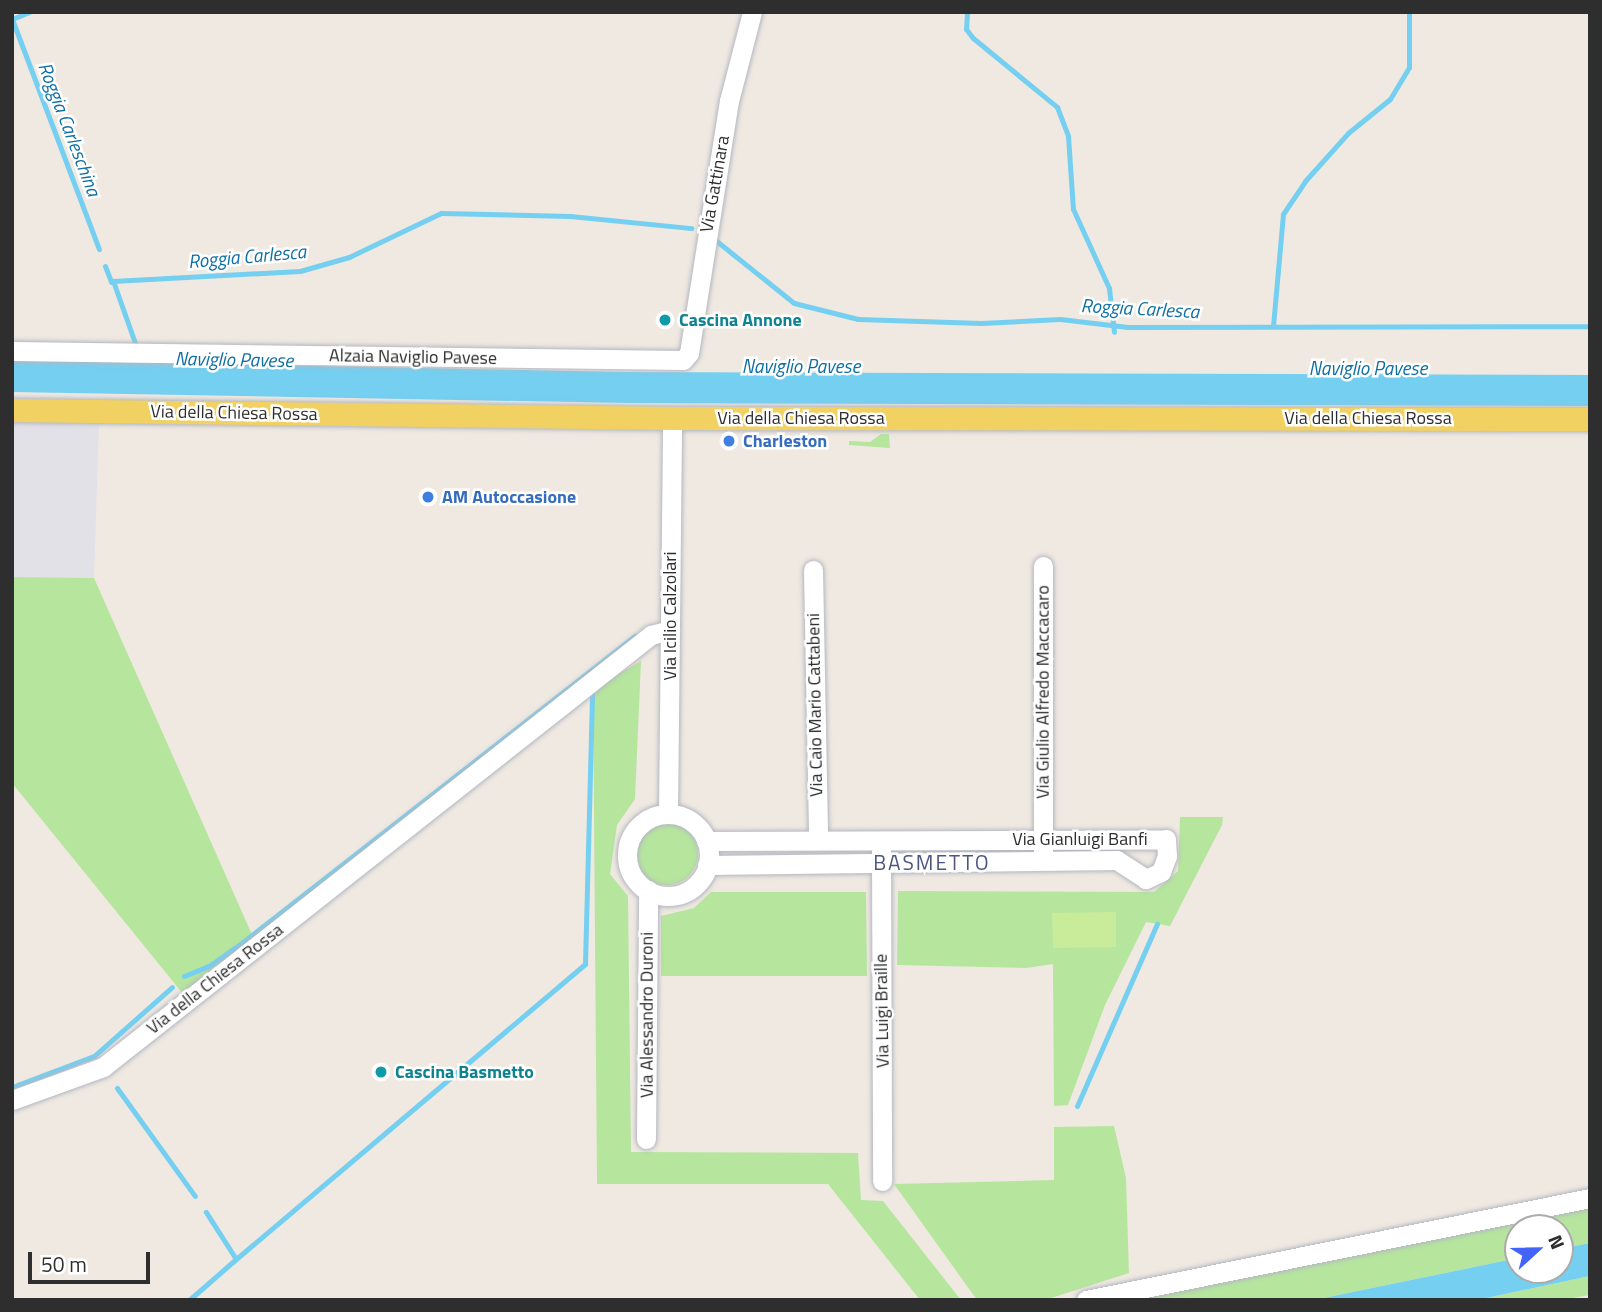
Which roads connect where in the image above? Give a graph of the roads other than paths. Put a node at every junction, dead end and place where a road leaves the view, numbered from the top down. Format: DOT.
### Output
graph roads {
  1 [pos="752,12"];
  2 [pos="12,351"];
  3 [pos="686,357"];
  4 [pos="12,410"];
  5 [pos="671,418"];
  6 [pos="1590,419"];
  7 [pos="1043,566"];
  8 [pos="813,570"];
  9 [pos="670,630"];
  10 [pos="668,814"];
  11 [pos="1044,839"];
  12 [pos="818,840"];
  13 [pos="881,840"];
  14 [pos="706,841"];
  15 [pos="1042,861"];
  16 [pos="881,863"];
  17 [pos="707,865"];
  18 [pos="648,890"];
  19 [pos="12,1100"];
  20 [pos="646,1139"];
  21 [pos="882,1181"];
  22 [pos="1590,1198"];
  23 [pos="1086,1300"];
  1 -- 3 [label="street, Via Gattinara"];
  2 -- 3 [label="street, Alzaia Naviglio Pavese"];
  4 -- 5 [label="main road, Via della Chiesa Rossa"];
  5 -- 6 [label="main road, Via della Chiesa Rossa"];
  5 -- 9 [label="street, Via Icilio Calzolari"];
  7 -- 11 [label="street, Via Giulio Alfredo Maccacaro"];
  8 -- 12 [label="street, Via Caio Mario Cattabeni"];
  9 -- 10 [label="street, Via Icilio Calzolari"];
  9 -- 19 [label="street, Via della Chiesa Rossa"];
  10 -- 14 [label="street"];
  10 -- 18 [label="street"];
  11 -- 13 [label="street, Via Gianluigi Banfi"];
  11 -- 15 [label="street, Via Giulio Alfredo Maccacaro"];
  11 -- 15 [label="street, Via Gianluigi Banfi"];
  12 -- 13 [label="street, Via Gianluigi Banfi"];
  12 -- 14 [label="street, Via Gianluigi Banfi"];
  13 -- 16 [label="street, Via Luigi Braille"];
  14 -- 17 [label="street"];
  15 -- 16 [label="street, Via Gianluigi Banfi"];
  16 -- 17 [label="street, Via Gianluigi Banfi"];
  16 -- 21 [label="street, Via Luigi Braille"];
  17 -- 18 [label="street"];
  18 -- 20 [label="street, Via Alessandro Duroni"];
  22 -- 23 [label="street"];
}
